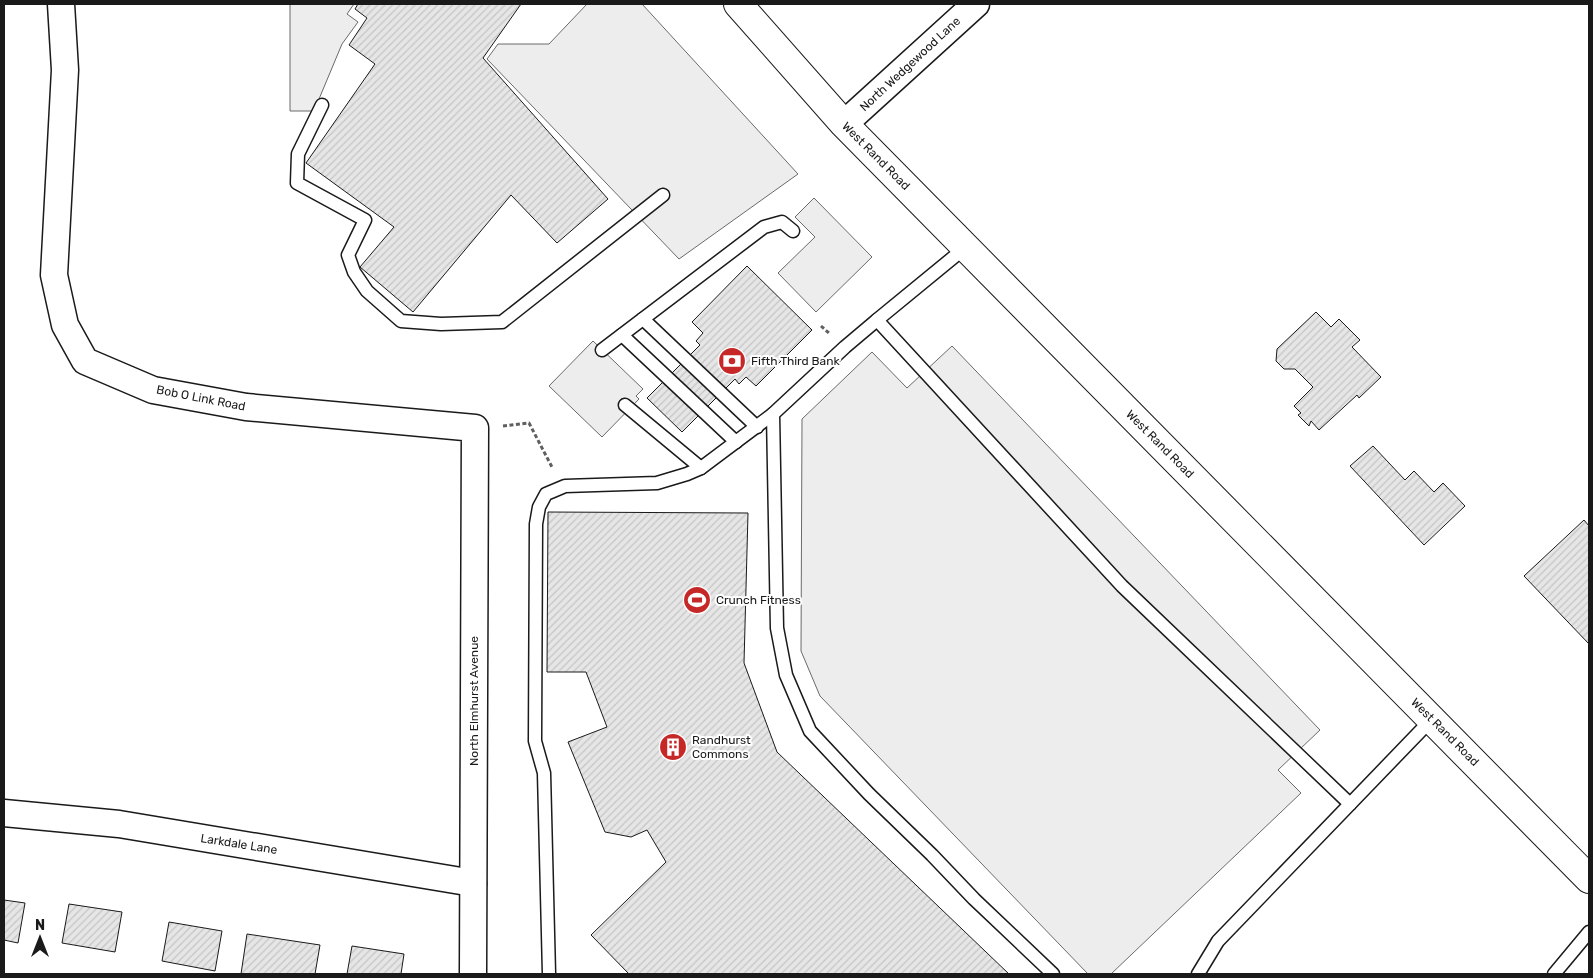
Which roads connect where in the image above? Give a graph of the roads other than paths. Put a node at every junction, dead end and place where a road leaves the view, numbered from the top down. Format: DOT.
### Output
graph roads {
  1 [pos="61,4"];
  2 [pos="738,4"];
  3 [pos="976,4"];
  4 [pos="322,105"];
  5 [pos="844,124"];
  6 [pos="663,195"];
  7 [pos="793,231"];
  8 [pos="966,247"];
  9 [pos="643,318"];
  10 [pos="877,320"];
  11 [pos="622,335"];
  12 [pos="602,350"];
  13 [pos="625,405"];
  14 [pos="773,414"];
  15 [pos="756,427"];
  16 [pos="475,428"];
  17 [pos="736,442"];
  18 [pos="701,468"];
  19 [pos="1432,719"];
  20 [pos="1350,804"];
  21 [pos="4,813"];
  22 [pos="1589,879"];
  23 [pos="473,883"];
  24 [pos="1589,932"];
  25 [pos="473,974"];
  26 [pos="549,974"];
  27 [pos="1053,974"];
  28 [pos="1198,974"];
  29 [pos="1554,974"];
  1 -- 16 [label="street, Bob O Link Road"];
  2 -- 5 [label="main road, West Rand Road"];
  3 -- 5 [label="street, North Wedgewood Lane"];
  4 -- 6 [label="lane"];
  5 -- 8 [label="main road, West Rand Road"];
  7 -- 9 [label="lane"];
  8 -- 10 [label="lane"];
  8 -- 19 [label="main road, West Rand Road"];
  9 -- 11 [label="lane"];
  9 -- 15 [label="lane"];
  10 -- 14 [label="lane"];
  10 -- 20 [label="lane"];
  11 -- 12 [label="lane"];
  11 -- 17 [label="lane"];
  13 -- 18 [label="lane"];
  14 -- 15 [label="lane"];
  14 -- 27 [label="lane"];
  15 -- 17 [label="lane"];
  16 -- 23 [label="street, North Elmhurst Avenue"];
  17 -- 18 [label="lane"];
  18 -- 26 [label="lane"];
  19 -- 20 [label="lane"];
  19 -- 22 [label="main road, West Rand Road"];
  20 -- 28 [label="lane"];
  21 -- 23 [label="street, Larkdale Lane"];
  23 -- 25 [label="street, North Elmhurst Avenue"];
  24 -- 29 [label="lane"];
}
